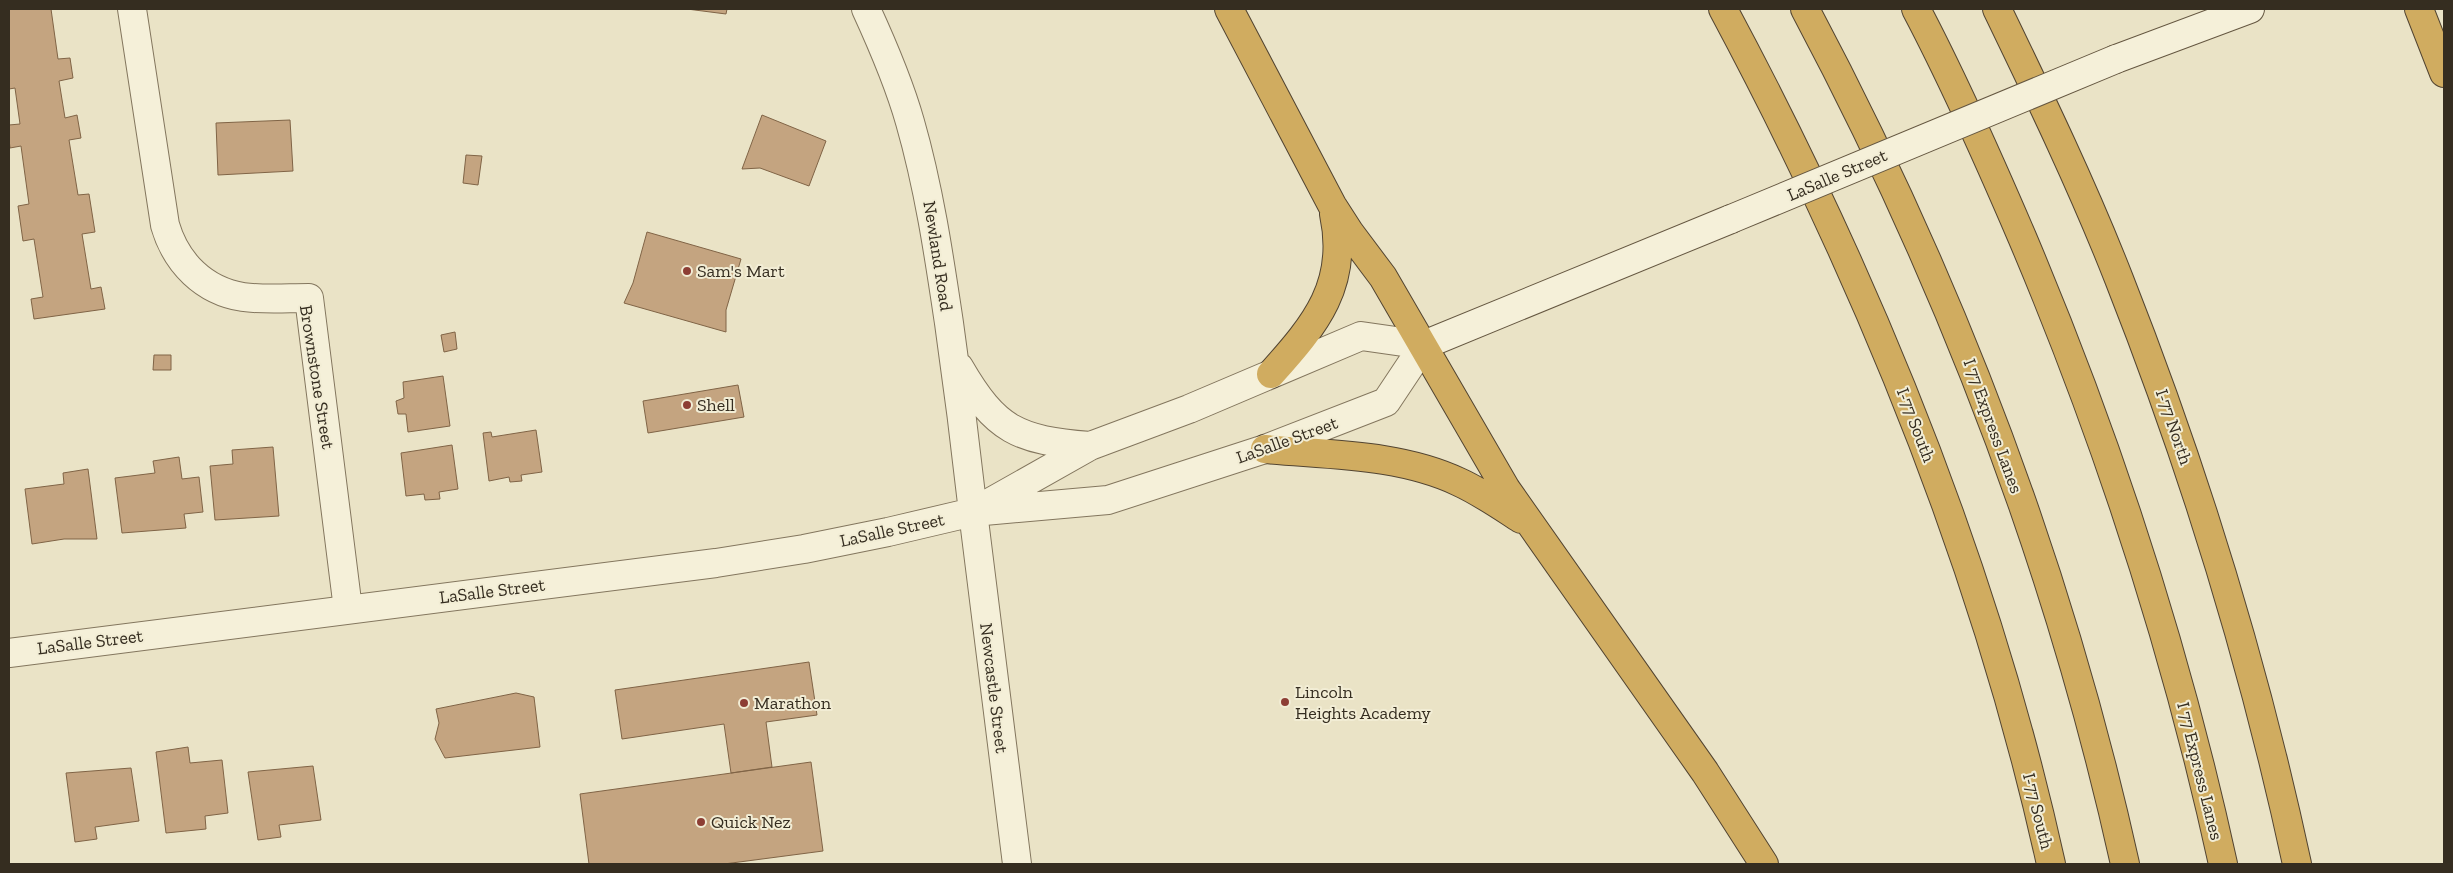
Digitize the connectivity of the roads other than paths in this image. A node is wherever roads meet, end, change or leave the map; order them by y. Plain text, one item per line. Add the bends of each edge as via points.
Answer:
1 (132, 9) edge
2 (866, 9) edge
3 (1229, 9) edge
4 (1722, 9) edge
5 (1805, 9) edge
6 (1916, 9) edge
7 (1997, 9) edge
8 (2250, 9) edge
9 (2419, 9) edge
10 (2444, 73) edge
11 (1332, 205) junction
12 (1424, 345) junction
13 (954, 356) junction
14 (1271, 374) junction
15 (1090, 446) junction
16 (1265, 448) junction
17 (973, 512) junction
18 (1531, 526) junction
19 (348, 610) junction
20 (9, 653) edge
21 (1017, 864) edge
22 (1764, 864) edge
23 (2051, 864) edge
24 (2125, 864) edge
25 (2223, 864) edge
26 (2297, 864) edge

1 - 19 street, Brownstone Street via 166,225 177,256 212,288 243,297 308,298
2 - 13 street, Newland Road via 889,59 926,185
3 - 11 highway
4 - 23 highway, I-77 South via 1771,100 1846,256 1894,368 1931,465 1994,651
5 - 24 highway, I 77 Express Lanes via 1881,158 1920,244 1999,440 2064,630 2093,730
6 - 25 highway, I 77 Express Lanes via 2009,206 2093,415 2156,602
7 - 26 highway, I-77 North via 2072,167 2118,278 2192,478 2254,687
8 - 12 street, LaSalle Street, bridge via 2116,59
9 - 10 highway
11 - 12 highway via 1383,277
11 - 14 highway via 1338,248 1333,284 1306,335
12 - 14 street, LaSalle Street via 1361,336
12 - 16 street, LaSalle Street via 1386,402
12 - 18 highway via 1477,440
13 - 15 street via 974,393 1008,426 1027,437 1050,443
13 - 17 street, Newland Road
14 - 15 street, LaSalle Street
15 - 17 street, LaSalle Street
16 - 17 street, LaSalle Street via 1108,500
16 - 18 highway via 1392,462 1433,472 1482,494
17 - 19 street, LaSalle Street via 888,532 736,560
17 - 21 street, Newcastle Street
18 - 22 highway via 1705,772
19 - 20 street, LaSalle Street

